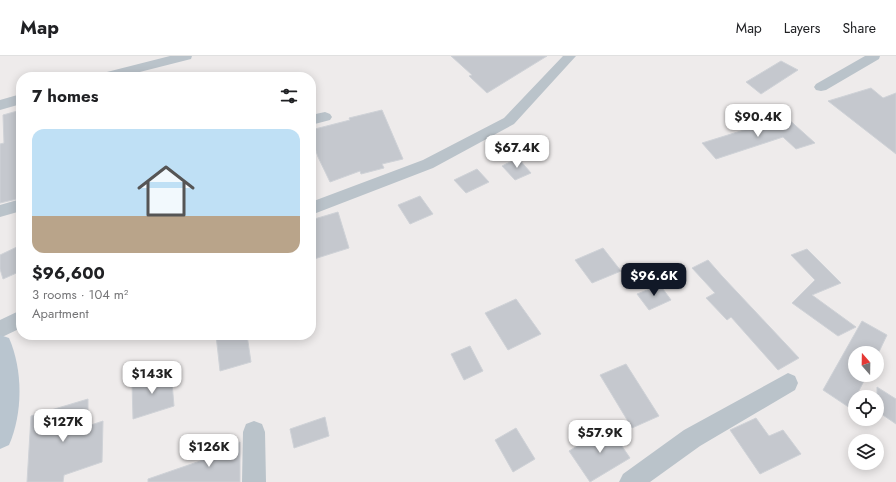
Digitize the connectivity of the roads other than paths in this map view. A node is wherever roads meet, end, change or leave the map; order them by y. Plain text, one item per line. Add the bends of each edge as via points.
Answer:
1 (186, 56) edge
2 (570, 56) edge
3 (874, 56) edge
4 (124, 72) edge
5 (821, 87) dead end
6 (16, 100) edge
7 (0, 104) edge
8 (325, 117) dead end
9 (316, 119) edge
10 (16, 206) edge
11 (316, 207) edge
12 (0, 211) edge
13 (16, 321) edge
14 (0, 329) edge
15 (0, 346) edge
16 (788, 383) dead end
17 (254, 432) dead end
18 (0, 436) edge
19 (254, 482) edge
20 (631, 482) edge

1 - 4 street
2 - 11 street via 509,122 428,164
3 - 5 street
6 - 7 street
8 - 9 street
10 - 12 street
13 - 14 street
15 - 18 street via 5,359 6,386
16 - 20 street via 692,438
17 - 19 street

